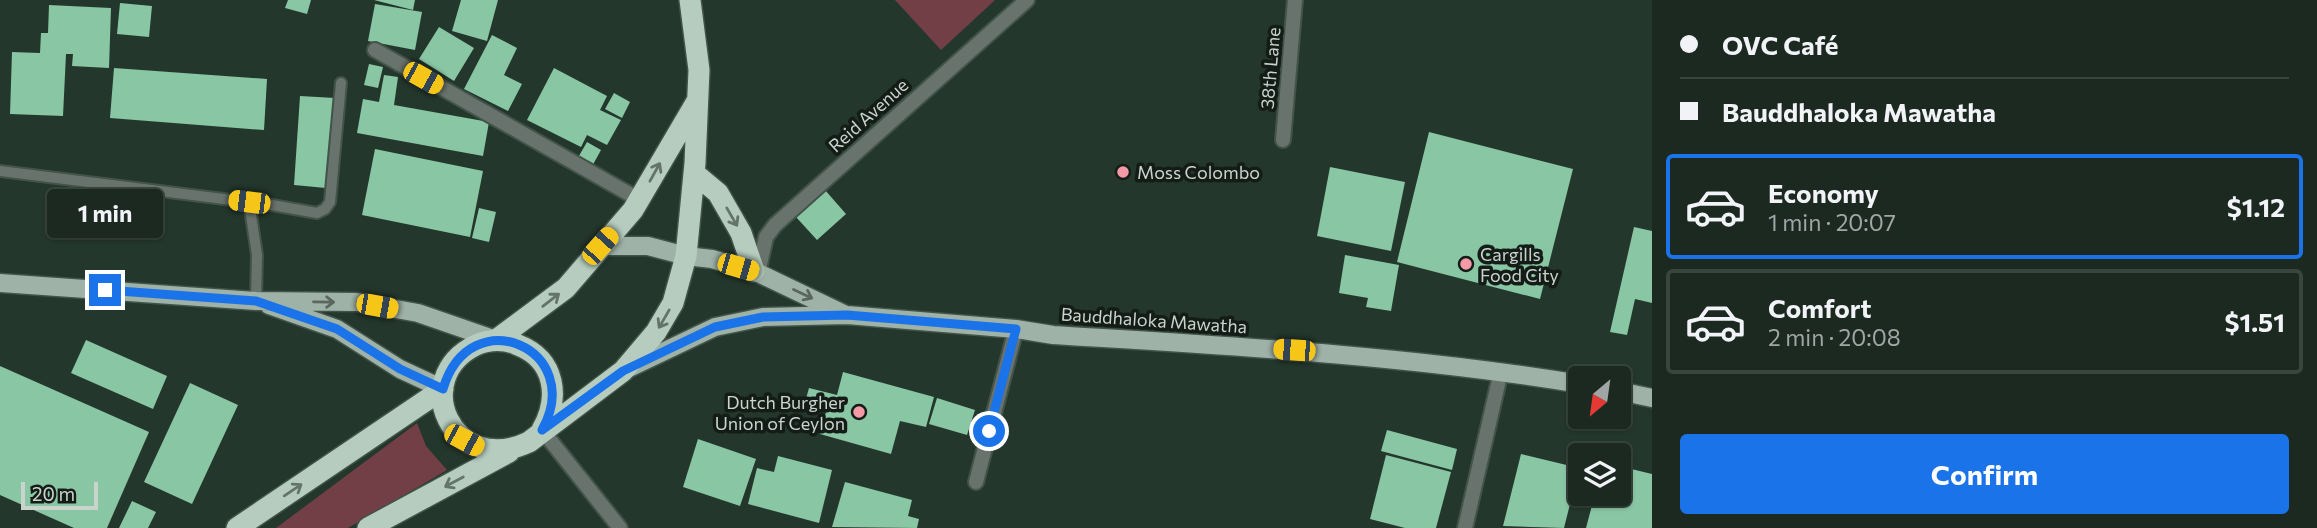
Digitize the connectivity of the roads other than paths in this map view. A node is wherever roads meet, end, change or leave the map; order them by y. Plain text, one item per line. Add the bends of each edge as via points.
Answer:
1 (690, 0) edge
2 (1027, 0) edge
3 (1295, 0) edge
4 (374, 50) dead end
5 (341, 83) dead end
6 (698, 99) junction
7 (1283, 140) dead end
8 (0, 171) edge
9 (694, 173) junction
10 (640, 200) junction
11 (249, 202) junction
12 (600, 246) junction
13 (686, 256) junction
14 (756, 272) junction
15 (0, 283) edge
16 (256, 301) junction
17 (847, 315) junction
18 (1016, 329) junction
19 (496, 340) junction
20 (623, 371) junction
21 (1501, 371) junction
22 (1568, 382) edge
23 (443, 389) junction
24 (1631, 394) edge
25 (1652, 398) edge
26 (542, 430) junction
27 (514, 449) junction
28 (976, 482) dead end
29 (237, 528) edge
30 (368, 528) edge
31 (620, 528) edge
32 (1465, 528) edge

1 - 6 highway
2 - 14 street, Reid Avenue via 775,225 766,237
3 - 7 street, 38th Lane
4 - 10 street
5 - 11 lane via 330,202 325,209 317,213
6 - 9 highway
10 -> 6 highway
8 - 11 lane
9 - 13 highway
9 -> 14 highway via 718,194 741,233
10 - 12 highway
11 - 16 lane via 257,255
12 - 13 main road, Bauddhaloka Mawatha via 648,246
19 -> 12 highway via 566,288
13 - 14 main road, Bauddhaloka Mawatha
13 -> 20 highway via 673,303
14 -> 17 main road, Bauddhaloka Mawatha
15 - 16 main road
16 -> 19 main road via 357,302 418,313
16 - 23 main road via 337,329 400,369
17 - 18 main road, Bauddhaloka Mawatha
17 - 20 main road, Bauddhaloka Mawatha via 763,317 715,327
18 - 21 main road, Bauddhaloka Mawatha via 1320,351
18 - 28 street
19 - 23 highway via 461,355 447,373
19 - 26 highway via 517,344 544,365 554,398
20 - 26 highway
21 - 22 main road, Bauddhaloka Mawatha
21 - 32 street
23 - 27 highway via 445,412 464,440 496,451
29 -> 23 highway
24 - 25 main road
26 - 27 highway
26 - 31 street
27 -> 30 highway

